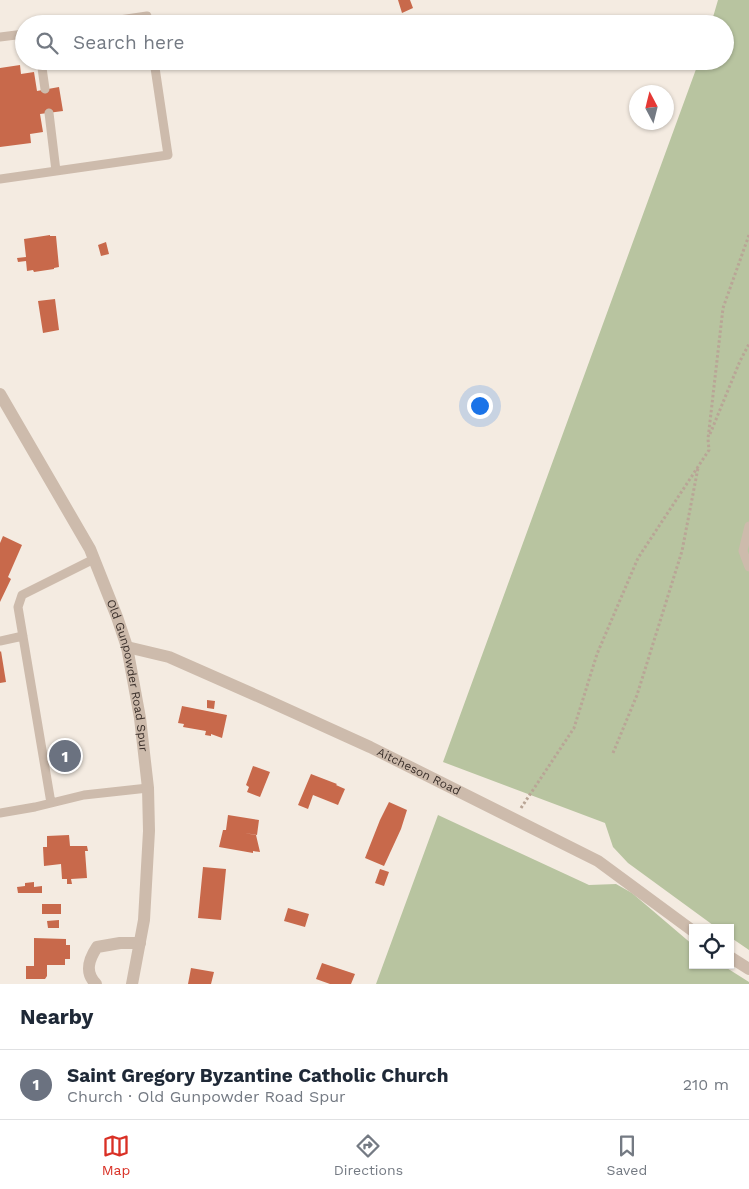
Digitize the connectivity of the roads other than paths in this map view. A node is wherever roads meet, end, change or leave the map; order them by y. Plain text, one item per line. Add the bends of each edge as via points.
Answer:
1 (15, 35) edge
2 (0, 37) edge
3 (42, 70) edge
4 (155, 70) edge
5 (45, 89) dead end
6 (49, 113) dead end
7 (56, 171) junction
8 (0, 179) edge
9 (0, 394) edge
10 (749, 526) edge
11 (94, 559) junction
12 (749, 567) edge
13 (23, 636) junction
14 (0, 641) edge
15 (127, 646) junction
16 (148, 788) junction
17 (51, 803) junction
18 (0, 813) edge
19 (689, 928) edge
20 (140, 943) junction
21 (734, 960) edge
22 (749, 969) edge
23 (96, 984) edge
24 (132, 984) edge

1 - 2 lane
3 - 5 lane
4 - 7 lane via 168,155
6 - 7 lane
7 - 8 lane
9 - 11 street, Old Gunpowder Road Spur
10 - 12 lane via 743,551
11 - 13 lane via 22,595 18,607
11 - 15 street, Old Gunpowder Road Spur
13 - 14 lane
13 - 17 lane
15 - 16 street, Old Gunpowder Road Spur
15 - 19 street, Aitcheson Road via 169,657 370,747 598,861
16 - 17 lane via 84,795
16 - 20 street, Old Gunpowder Road Spur via 149,831
17 - 18 lane
20 - 23 street via 97,947 89,959 88,972
20 - 24 street, Old Gunpowder Road Spur
21 - 22 street

